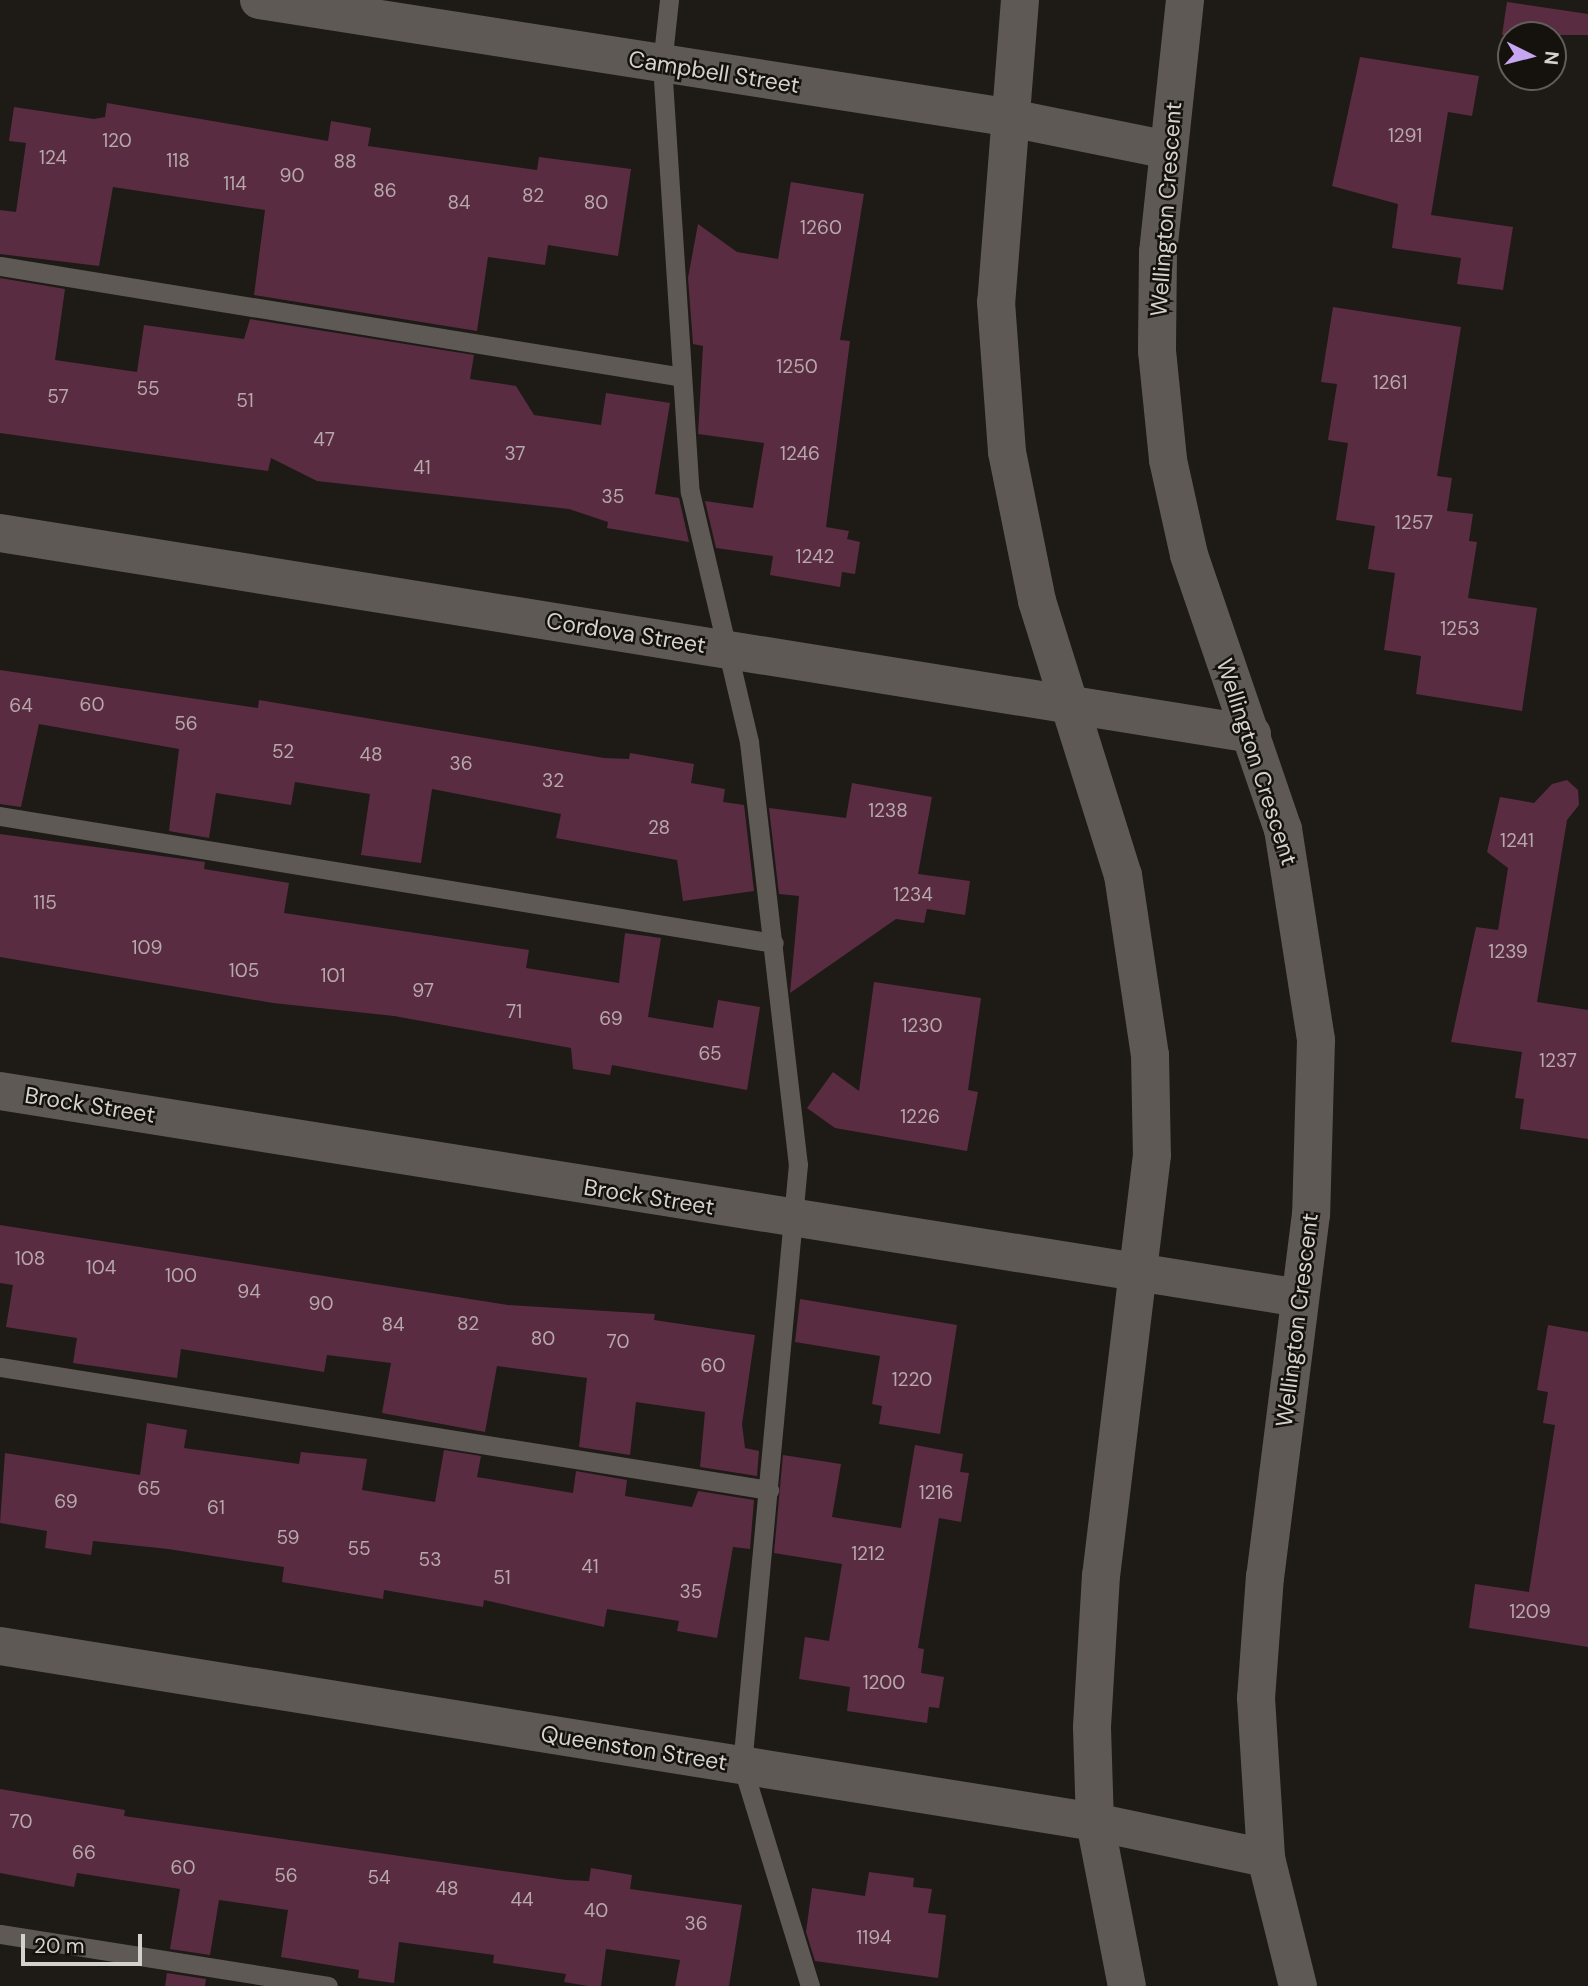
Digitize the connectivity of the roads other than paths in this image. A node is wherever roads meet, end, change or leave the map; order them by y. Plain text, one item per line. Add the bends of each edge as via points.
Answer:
1 (259, 0) edge
2 (668, 0) edge
3 (1020, 0) edge
4 (1185, 0) edge
5 (662, 64) junction
6 (1006, 117) junction
7 (1168, 150) junction
8 (0, 266) edge
9 (682, 377) junction
10 (0, 533) edge
11 (729, 650) junction
12 (1070, 704) junction
13 (1252, 734) junction
14 (0, 816) edge
15 (774, 943) junction
16 (0, 1091) edge
17 (792, 1220) junction
18 (1139, 1275) junction
19 (1299, 1298) junction
20 (0, 1367) edge
21 (769, 1490) junction
22 (0, 1646) edge
23 (742, 1765) junction
24 (1095, 1822) junction
25 (1266, 1858) junction
26 (0, 1934) edge
27 (328, 1986) edge
28 (810, 1986) edge
29 (1127, 1986) edge
30 (1298, 1986) edge

1 - 5 street, Campbell Street
2 - 5 lane
3 - 6 street
4 - 7 street, Wellington Crescent
5 - 6 street, Campbell Street
5 - 9 lane
6 - 7 street, Campbell Street
6 - 12 street via 996,302 1007,452 1037,601
7 - 13 street, Wellington Crescent via 1156,307 1168,460 1189,555
8 - 9 lane
9 - 11 lane via 690,492
10 - 11 street, Cordova Street
11 - 12 street, Cordova Street
11 - 15 lane via 750,742
12 - 13 street, Cordova Street
12 - 18 street via 1123,875 1138,947 1153,1104
13 - 19 street, Wellington Crescent via 1292,867 1316,1040 1313,1185
14 - 15 lane
15 - 17 lane via 798,1164
16 - 17 street, Brock Street
17 - 18 street, Brock Street
17 - 21 lane
18 - 19 street, Brock Street
18 - 24 street via 1101,1575 1092,1728
19 - 25 street, Wellington Crescent via 1258,1656
20 - 21 lane
21 - 23 lane
22 - 23 street, Queenston Street
23 - 24 street, Queenston Street
23 - 28 lane
24 - 25 street, Queenston Street
24 - 29 street
25 - 30 street, Wellington Crescent
26 - 27 lane

